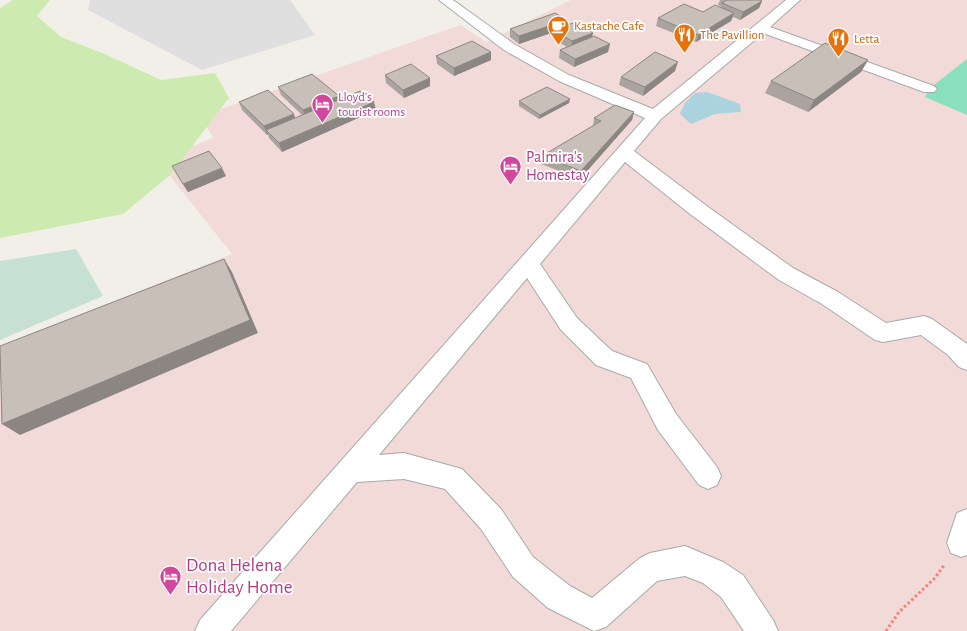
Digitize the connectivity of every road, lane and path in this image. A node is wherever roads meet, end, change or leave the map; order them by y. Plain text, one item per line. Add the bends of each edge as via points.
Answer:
1 (445, 0) edge
2 (794, 0) edge
3 (761, 28) junction
4 (929, 89) dead end
5 (655, 116) junction
6 (624, 152) junction
7 (528, 263) junction
8 (967, 360) edge
9 (350, 469) junction
10 (708, 476) dead end
11 (964, 533) edge
12 (210, 631) edge
13 (762, 631) edge
14 (886, 631) edge

1 - 5 street via 509,47 564,78
2 - 3 street
3 - 4 street
3 - 5 street
5 - 6 street
6 - 7 street
6 - 8 street via 696,209 786,274 830,298 883,333 924,325 956,348
7 - 9 street
7 - 10 street via 569,324 604,358 639,371 667,422
9 - 12 street
9 - 13 street via 404,466 453,478 491,519 523,567 559,597 595,616 650,568 685,561 713,572 732,586
11 - 14 path via 935,578 899,612

